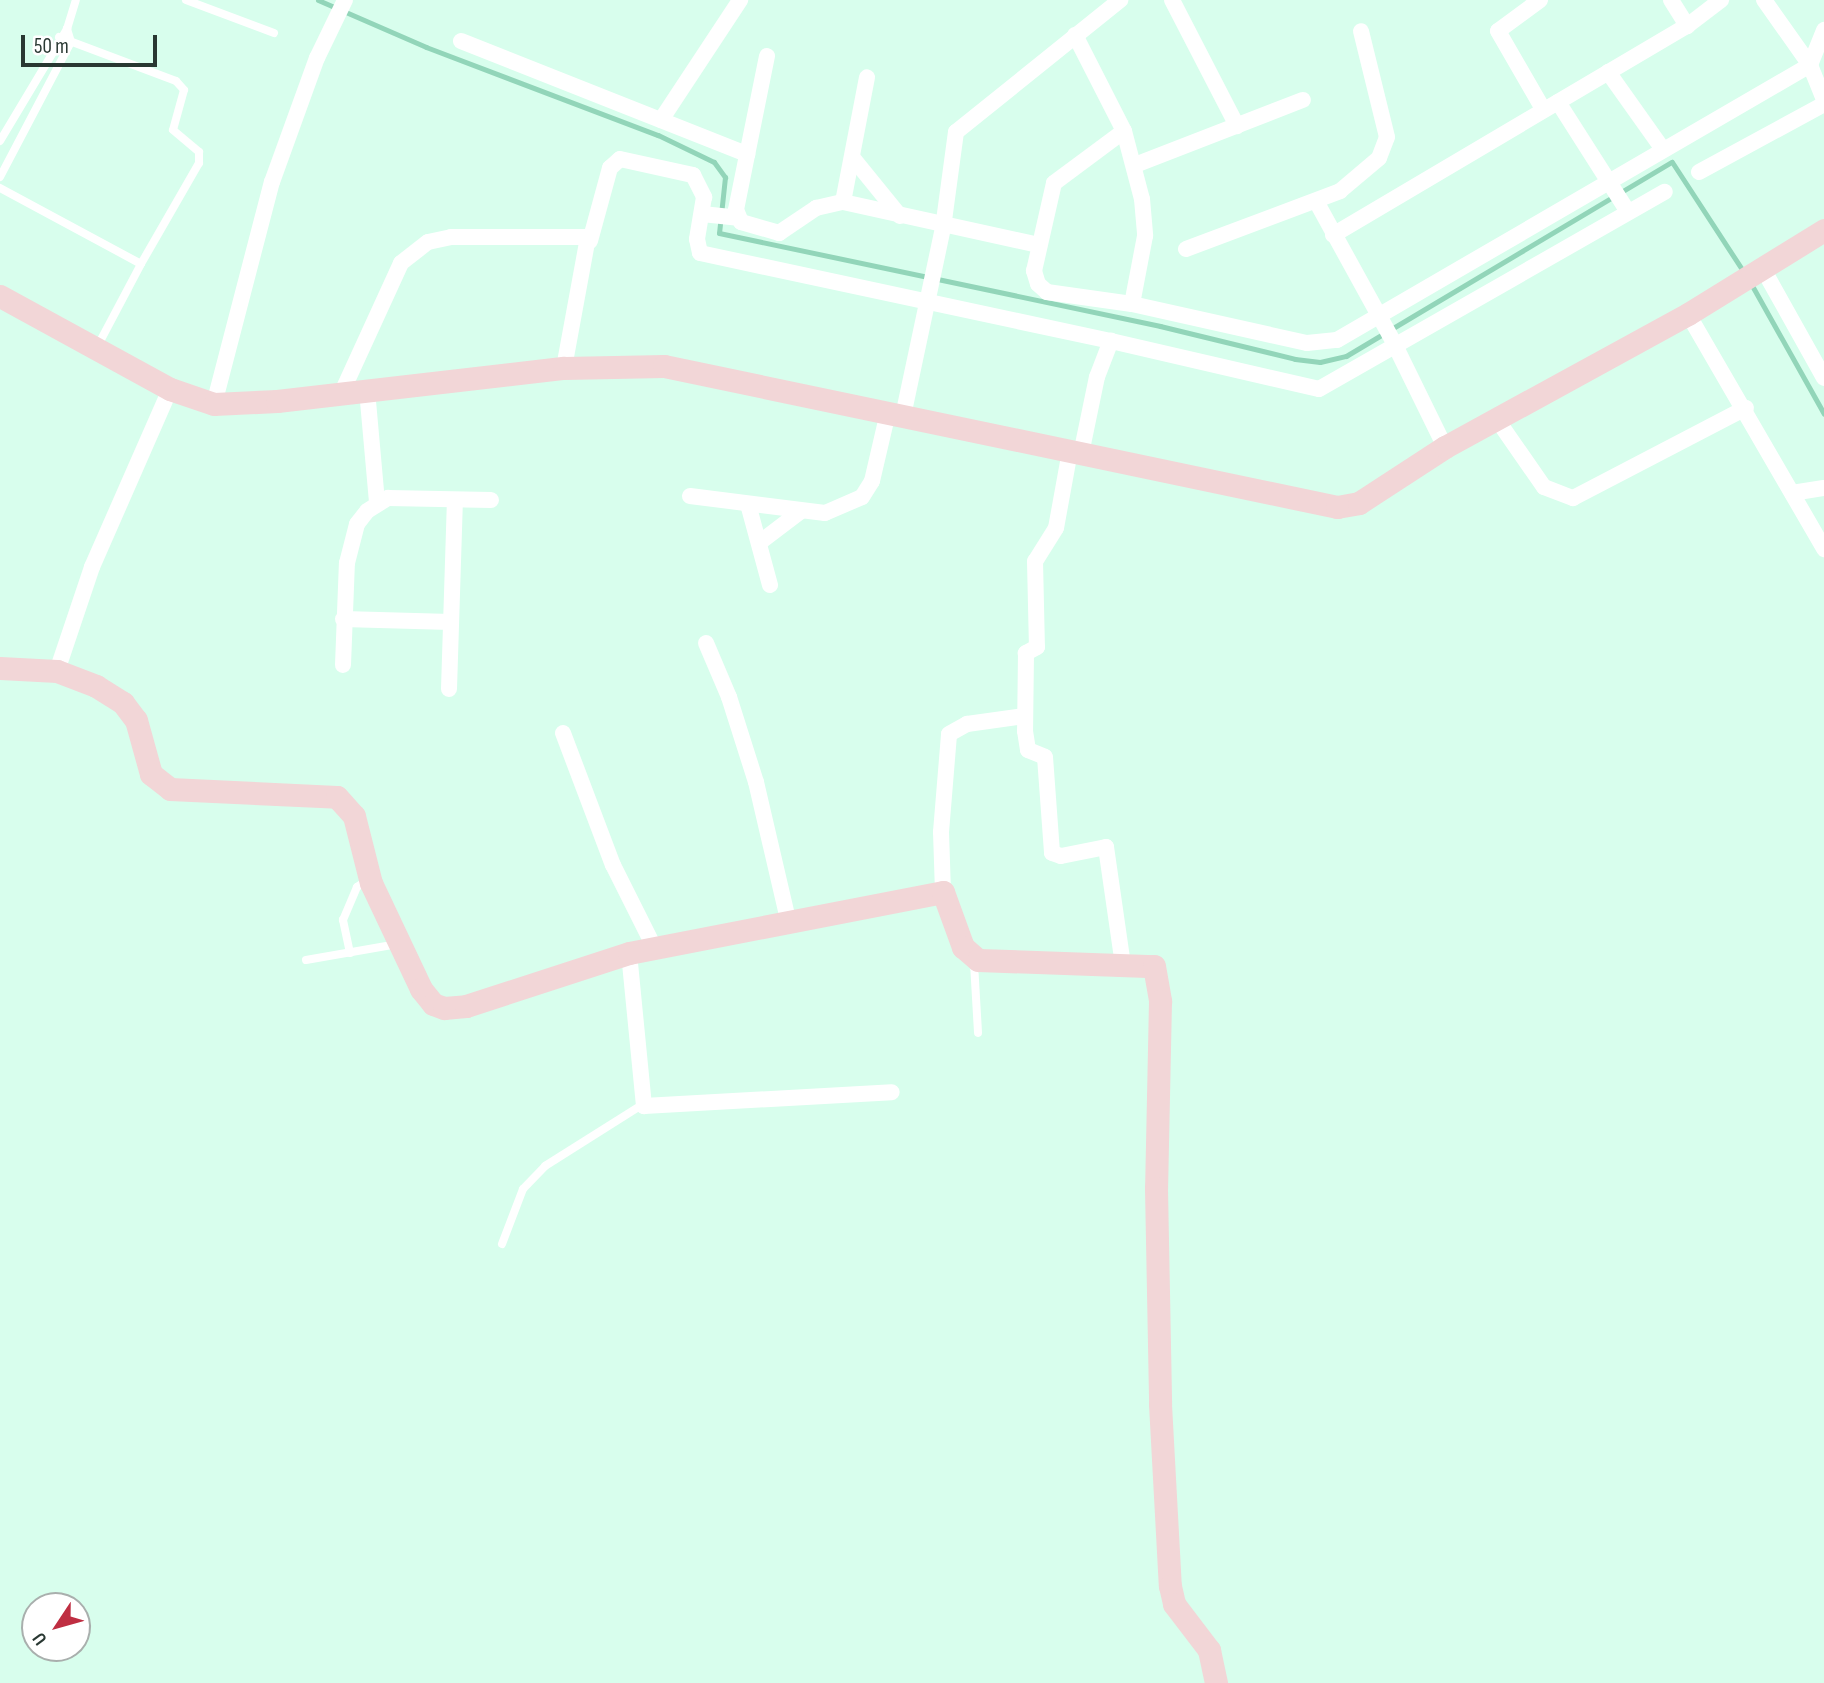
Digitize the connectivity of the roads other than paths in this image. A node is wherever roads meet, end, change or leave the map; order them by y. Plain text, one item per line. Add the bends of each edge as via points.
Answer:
1 (76, 0) edge
2 (186, 0) edge
3 (345, 0) edge
4 (740, 0) edge
5 (1120, 0) edge
6 (1172, 0) edge
7 (1541, 0) edge
8 (1671, 0) edge
9 (1721, 0) edge
10 (1764, 0) edge
11 (1687, 26) junction
12 (67, 29) junction
13 (1824, 30) edge
14 (1360, 31) dead end
15 (274, 33) dead end
16 (1075, 35) junction
17 (59, 37) junction
18 (460, 41) dead end
19 (71, 42) junction
20 (767, 56) dead end
21 (1608, 72) junction
22 (1812, 72) junction
23 (867, 77) dead end
24 (1303, 100) dead end
25 (1824, 101) edge
26 (1558, 102) junction
27 (1543, 110) junction
28 (661, 120) junction
29 (1237, 126) junction
30 (1124, 131) junction
31 (0, 141) edge
32 (1662, 148) junction
33 (747, 154) junction
34 (852, 157) junction
35 (1135, 165) junction
36 (1699, 172) dead end
37 (0, 177) edge
38 (0, 187) edge
39 (1665, 192) dead end
40 (1616, 197) junction
41 (1316, 201) junction
42 (843, 202) junction
43 (705, 214) junction
44 (900, 216) junction
45 (733, 218) junction
46 (943, 228) junction
47 (1824, 230) edge
48 (1334, 235) junction
49 (590, 241) junction
50 (1039, 245) junction
51 (1186, 248) dead end
52 (141, 264) junction
53 (1758, 270) junction
54 (0, 296) edge
55 (929, 297) junction
56 (1132, 304) junction
57 (1688, 314) junction
58 (1382, 319) junction
59 (1111, 341) junction
60 (1394, 343) junction
61 (96, 349) junction
62 (1819, 356) edge
63 (564, 368) junction
64 (1824, 378) edge
65 (170, 388) junction
66 (367, 390) junction
67 (342, 392) junction
68 (214, 404) junction
69 (1746, 408) junction
70 (895, 414) junction
71 (1496, 418) junction
72 (1445, 447) junction
73 (1076, 452) junction
74 (1824, 488) edge
75 (1792, 493) junction
76 (690, 496) dead end
77 (491, 500) dead end
78 (377, 502) junction
79 (455, 503) junction
80 (748, 503) junction
81 (802, 510) junction
82 (759, 543) junction
83 (1824, 549) edge
84 (770, 585) dead end
85 (343, 619) junction
86 (450, 622) junction
87 (706, 643) dead end
88 (343, 665) dead end
89 (0, 668) edge
90 (57, 671) junction
91 (449, 689) dead end
92 (1024, 716) junction
93 (563, 733) dead end
94 (370, 879) junction
95 (943, 892) junction
96 (789, 924) junction
97 (398, 944) junction
98 (654, 947) junction
99 (350, 953) junction
100 (629, 953) junction
101 (975, 958) junction
102 (306, 960) dead end
103 (1123, 965) junction
104 (978, 1033) dead end
105 (892, 1092) dead end
106 (642, 1105) junction
107 (502, 1244) dead end
108 (1216, 1683) edge

1 - 12 lane
2 - 15 lane
3 - 68 street via 272,181
4 - 28 street
5 - 16 street
6 - 29 street
7 - 27 street via 1497,31
8 - 11 street
9 - 11 street
10 - 22 street
11 - 21 street
12 - 17 lane
12 - 19 lane
13 - 22 street
14 - 41 street via 1387,137 1379,158 1362,177
16 - 30 street
16 - 46 street via 956,132
17 - 19 lane
17 - 31 lane
18 - 28 street
19 - 37 lane
19 - 52 lane via 176,81 184,90 173,130 200,152 199,163
20 - 33 street
21 - 26 street
21 - 32 street
22 - 25 street
22 - 32 street
23 - 34 street
24 - 29 street
25 - 36 street
26 - 27 street
26 - 40 street
27 - 48 street
28 - 33 street
29 - 35 street
30 - 35 street
30 - 50 street via 1054,183
32 - 40 street
33 - 45 street
34 - 42 street
34 - 44 street
35 - 56 street via 1145,236
38 - 52 lane
39 - 40 street
40 - 58 street
40 - 60 street
41 - 48 street
41 - 51 street
42 - 44 street
42 - 45 street via 816,208 779,233
43 - 45 street
43 - 49 street via 704,197 693,175 620,159 610,168
43 - 55 street via 697,239 701,253
44 - 46 street
46 - 50 street
46 - 55 street
47 - 53 street
48 - 58 street
49 - 63 street
49 - 67 street via 584,235 451,237 414,250 401,263
50 - 56 street via 1034,271 1046,292
52 - 61 lane
53 - 57 street
53 - 62 street
54 - 61 street
55 - 59 street
55 - 70 street
56 - 58 street via 1318,344
57 - 69 street
57 - 71 street
58 - 60 street
59 - 60 street via 1319,389
59 - 73 street
60 - 72 street
61 - 65 street
62 - 64 street
63 - 66 street
63 - 70 street via 664,366
65 - 68 street
65 - 90 street via 101,545
66 - 67 street
66 - 78 street
67 - 68 street
69 - 71 street via 1573,498 1544,487
69 - 75 street
70 - 73 street
70 - 81 street via 868,491 825,513
71 - 72 street
72 - 73 street via 1359,503 1337,507
73 - 92 street via 1056,528 1035,561 1037,647 1026,653
74 - 75 street
75 - 83 street
76 - 80 street
77 - 79 street
78 - 79 street via 400,498
78 - 85 street via 357,524 347,563
79 - 86 street
80 - 81 street
80 - 82 street
81 - 82 street
82 - 84 street
85 - 86 street
85 - 88 street
86 - 91 street
87 - 96 street via 756,782
89 - 90 street
90 - 94 street via 96,685 131,710 151,774 163,786 337,797 354,816
92 - 95 street via 975,723 948,734 941,832
92 - 103 street via 1028,750 1045,757 1052,853 1061,856 1106,847
93 - 98 street via 613,865
94 - 97 street
94 - 99 lane via 357,887 343,920
95 - 96 street
95 - 101 street via 963,947
96 - 98 street
97 - 99 lane
97 - 100 street via 421,989 433,1004 444,1008 466,1006
98 - 100 street
99 - 102 lane
100 - 106 street
101 - 103 street
101 - 104 lane
103 - 108 street via 1145,963 1154,966 1157,974 1160,1404 1170,1586 1174,1604 1209,1650
105 - 106 street
106 - 107 lane via 545,1166 523,1189

